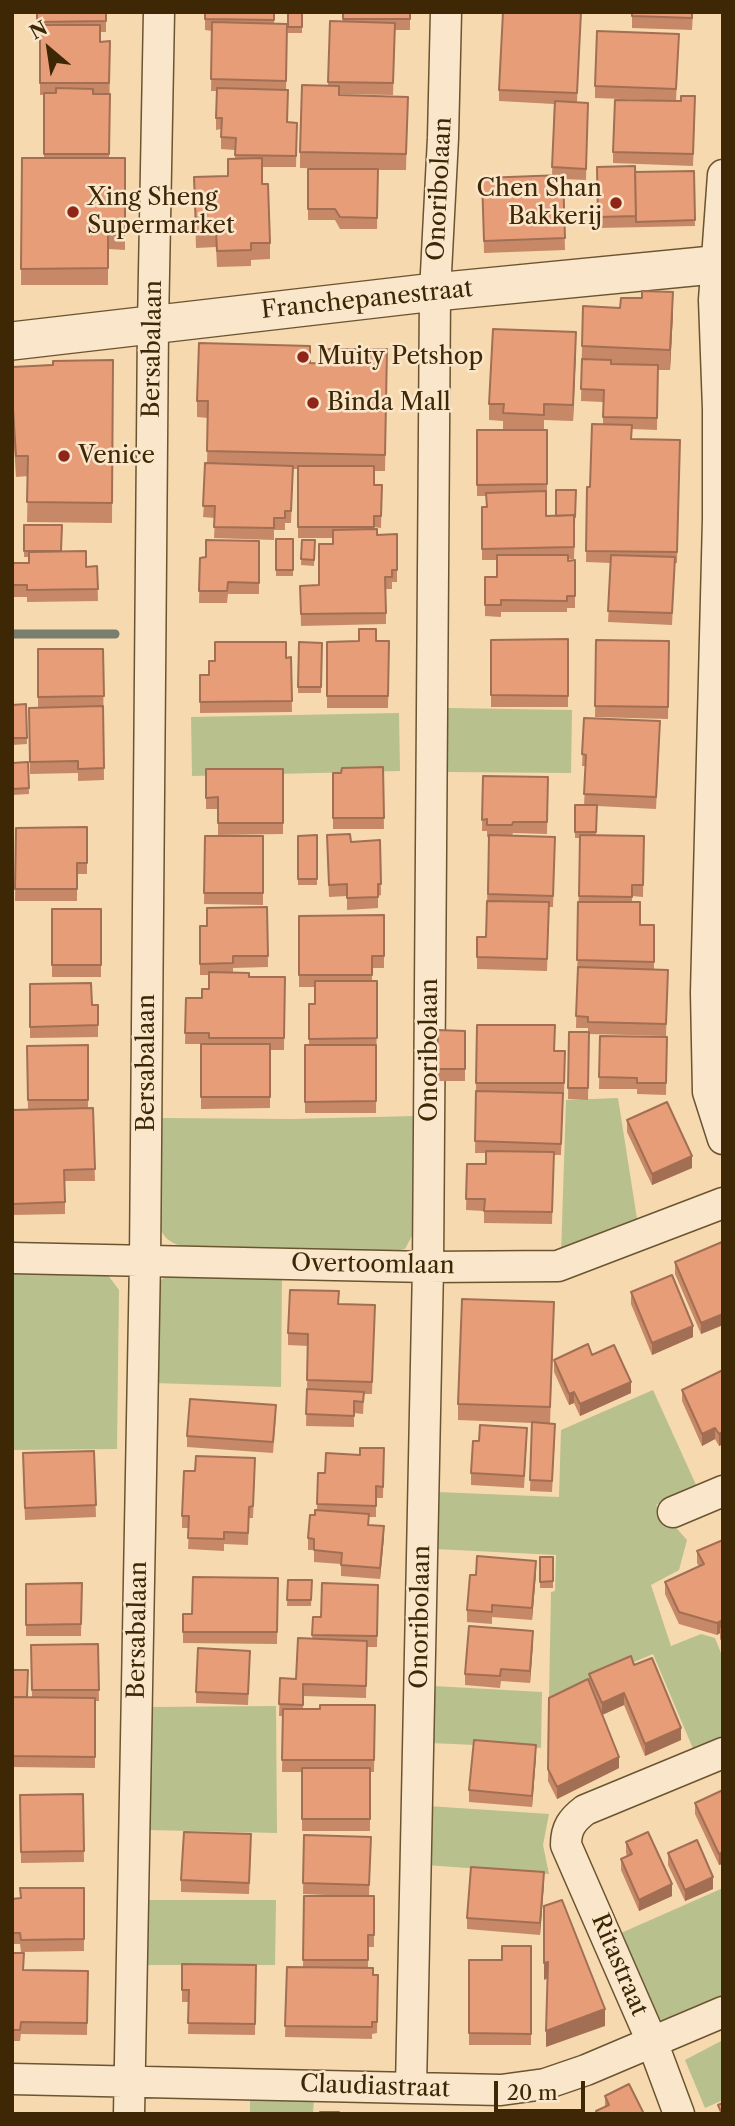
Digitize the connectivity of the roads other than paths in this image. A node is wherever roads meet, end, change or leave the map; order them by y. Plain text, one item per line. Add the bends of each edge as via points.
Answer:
1 (159, 12) edge
2 (446, 12) edge
3 (723, 176) edge
4 (719, 264) edge
5 (435, 292) junction
6 (153, 324) junction
7 (12, 341) edge
8 (723, 1139) edge
9 (723, 1203) edge
10 (12, 1258) edge
11 (145, 1260) junction
12 (428, 1267) junction
13 (723, 1491) edge
14 (673, 1512) dead end
15 (723, 1753) edge
16 (723, 2012) edge
17 (653, 2044) junction
18 (12, 2079) edge
19 (130, 2080) junction
20 (411, 2087) junction
21 (129, 2114) edge
22 (679, 2114) edge

1 - 6 street, Bersabalaan
2 - 5 street, Onoribolaan
3 - 4 street
4 - 5 street, Franchepanestraat
4 - 8 street via 718,520 706,993 708,1092
5 - 6 street, Franchepanestraat
5 - 12 street, Onoribolaan
6 - 7 street, Franchepanestraat
6 - 11 street, Bersabalaan
9 - 12 street, Overtoomlaan via 558,1266
10 - 11 street, Overtoomlaan
11 - 12 street, Overtoomlaan
11 - 19 street, Bersabalaan
12 - 20 street, Onoribolaan
13 - 14 street
15 - 17 street, Ritastraat via 585,1810 568,1827 566,1845
16 - 17 street, Claudiastraat
17 - 20 street, Claudiastraat via 545,2084 501,2090
17 - 22 street, Ritastraat
18 - 19 street, Claudiastraat
19 - 20 street, Claudiastraat
19 - 21 street, Bersabalaan

